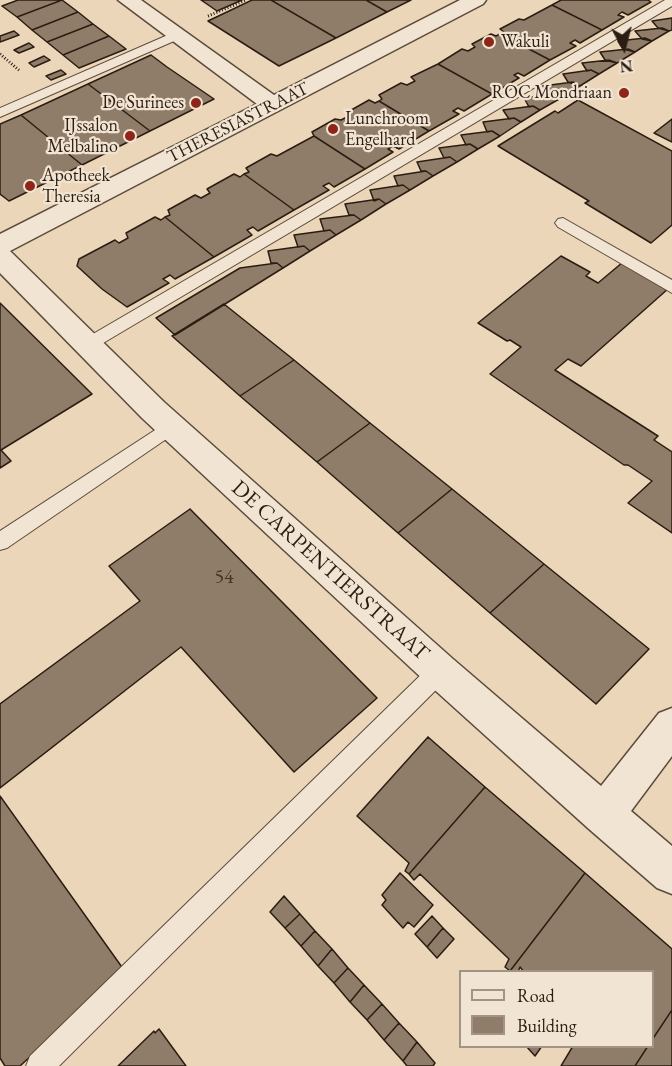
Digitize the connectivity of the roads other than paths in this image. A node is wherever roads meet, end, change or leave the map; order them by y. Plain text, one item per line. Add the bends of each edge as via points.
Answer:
1 (128, 0) edge
2 (476, 0) edge
3 (672, 1) edge
4 (177, 35) junction
5 (273, 105) junction
6 (0, 113) edge
7 (563, 223) dead end
8 (0, 245) edge
9 (0, 257) edge
10 (672, 287) edge
11 (87, 345) junction
12 (162, 418) junction
13 (0, 542) edge
14 (440, 671) junction
15 (672, 726) edge
16 (603, 815) junction
17 (672, 873) edge
18 (40, 1066) edge

1 - 4 street
2 - 5 street, THERESIASTRAAT
3 - 11 lane
4 - 5 street
4 - 6 lane
5 - 8 street, THERESIASTRAAT
7 - 10 lane
9 - 11 street, DE CARPENTIERSTRAAT
11 - 12 street, DE CARPENTIERSTRAAT
12 - 13 lane
12 - 14 street, DE CARPENTIERSTRAAT
14 - 16 street, DE CARPENTIERSTRAAT
14 - 18 lane
15 - 16 street
16 - 17 street, DE CARPENTIERSTRAAT

